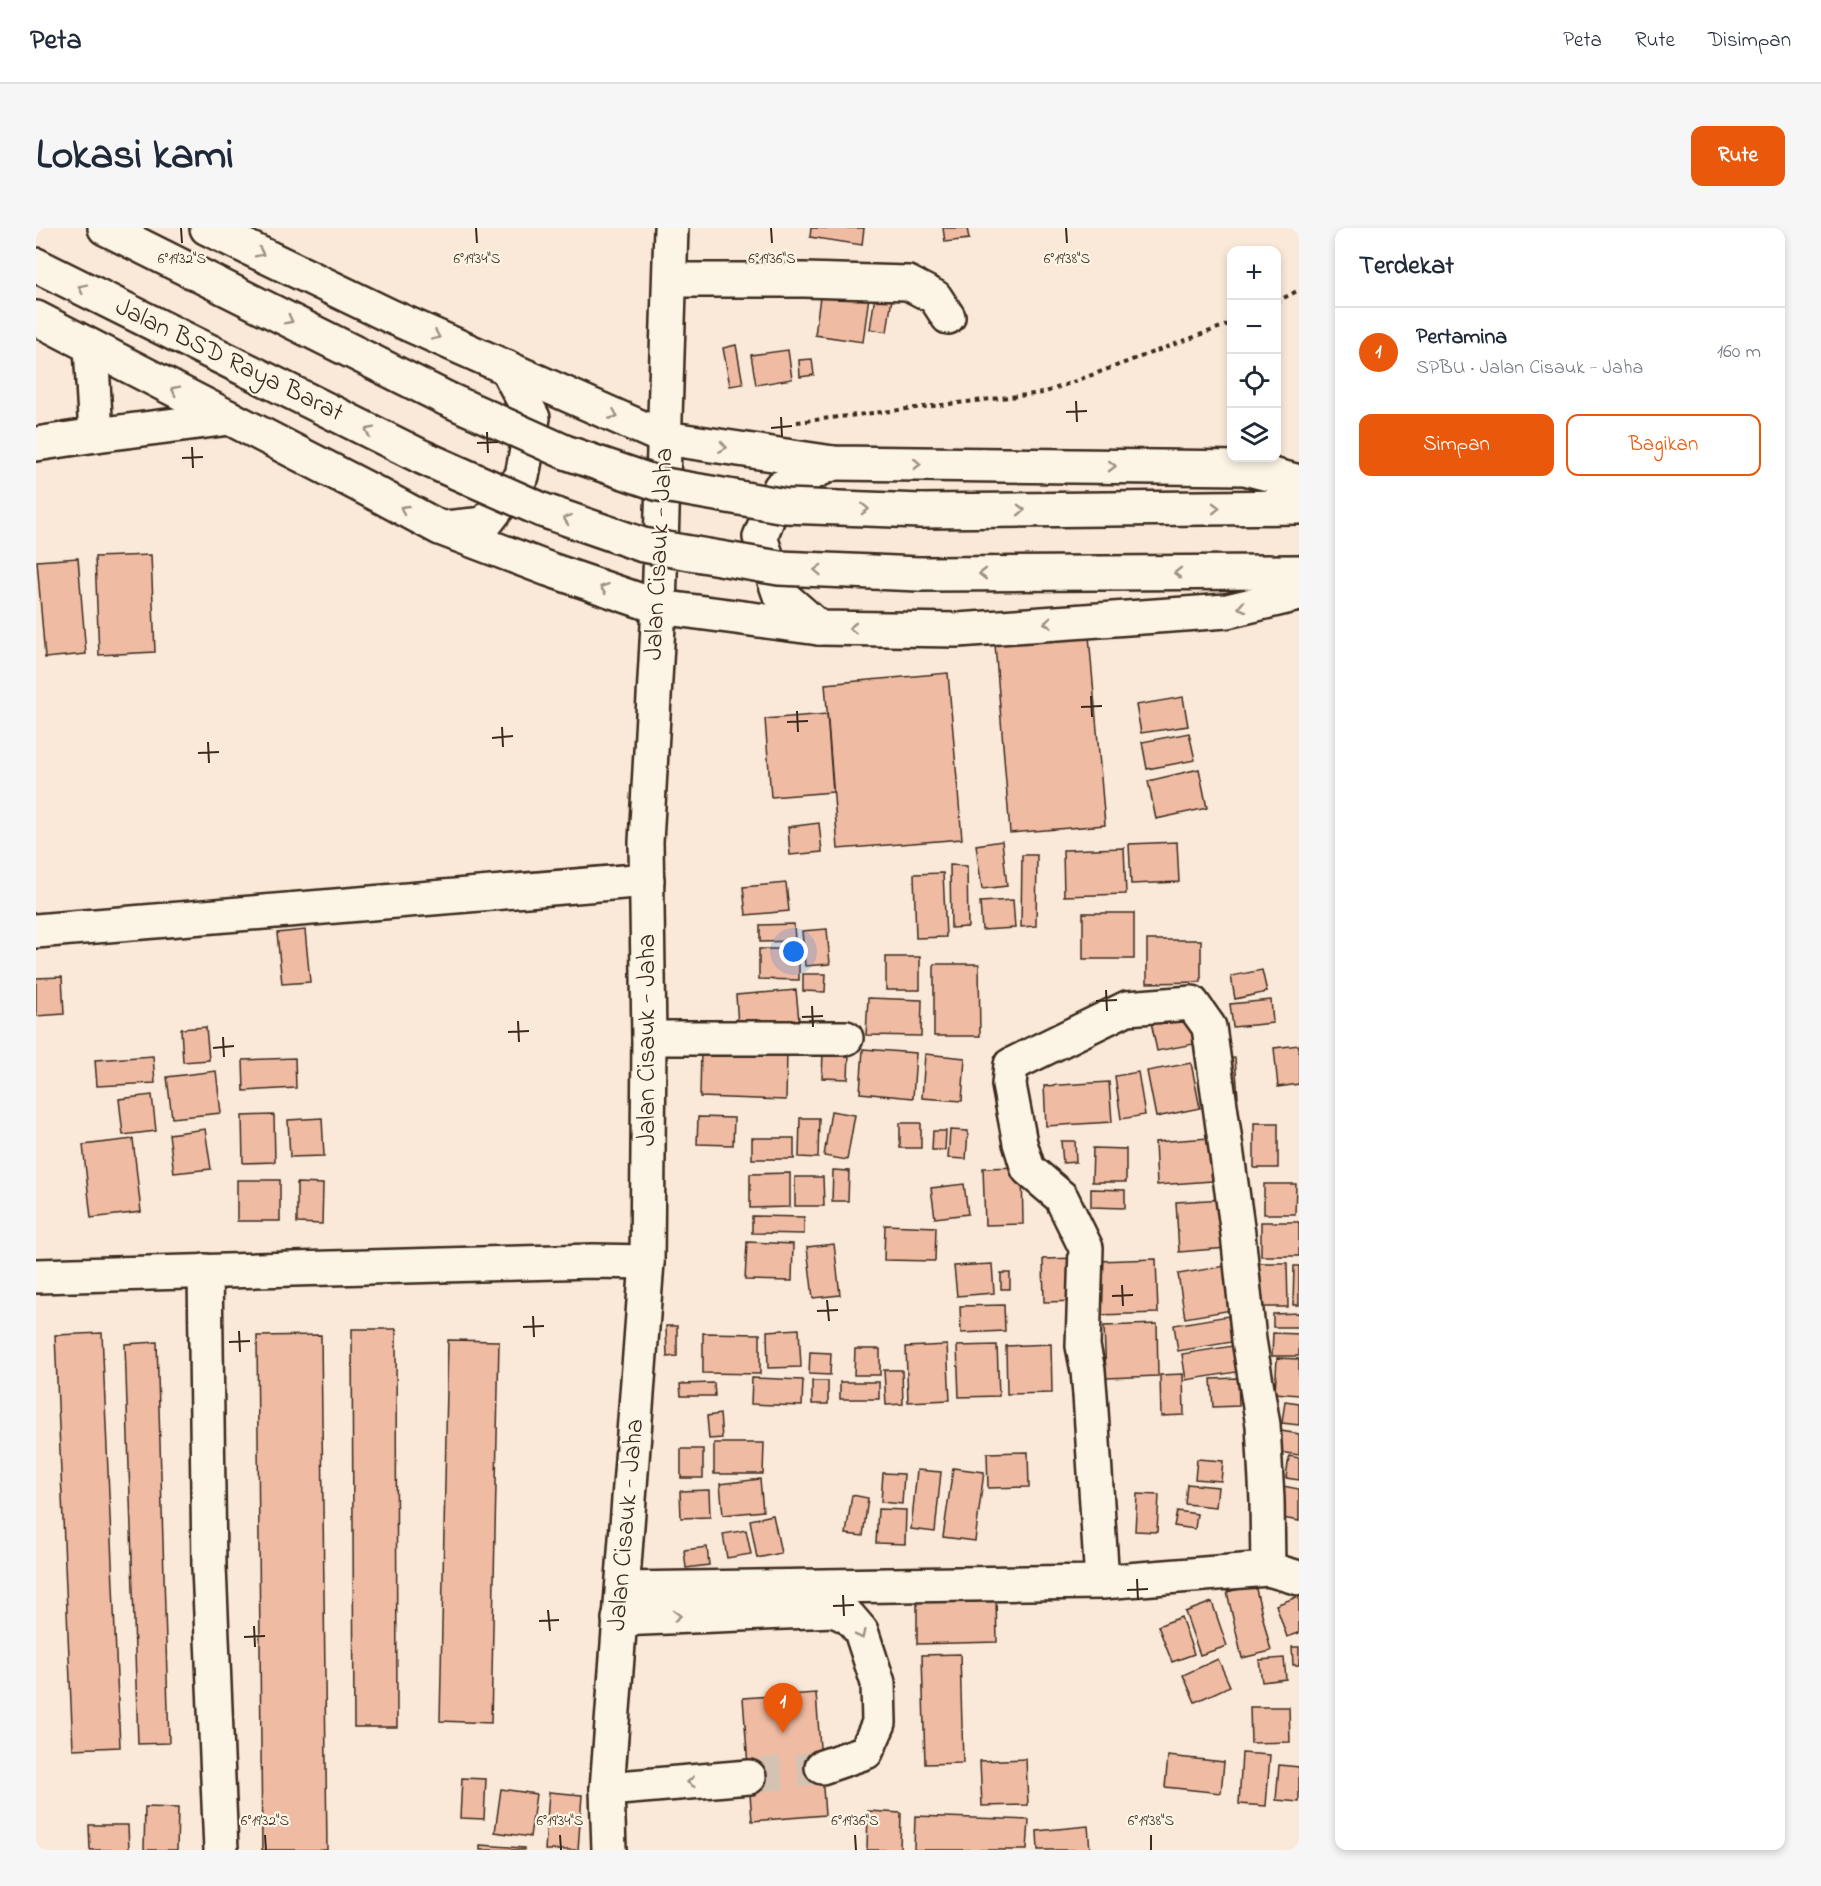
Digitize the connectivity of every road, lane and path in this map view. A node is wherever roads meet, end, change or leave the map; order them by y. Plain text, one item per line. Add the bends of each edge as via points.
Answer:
1 (105, 228) edge
2 (207, 228) edge
3 (671, 228) edge
4 (36, 265) edge
5 (670, 280) junction
6 (1299, 290) edge
7 (1280, 300) edge
8 (948, 317) dead end
9 (36, 318) edge
10 (1227, 325) edge
11 (91, 347) junction
12 (506, 367) junction
13 (230, 418) junction
14 (795, 423) dead end
15 (96, 435) junction
16 (666, 438) junction
17 (36, 444) edge
18 (833, 463) junction
19 (1299, 482) edge
20 (1299, 507) edge
21 (440, 528) junction
22 (1299, 573) edge
23 (1299, 594) edge
24 (660, 607) junction
25 (819, 628) junction
26 (647, 880) junction
27 (36, 930) edge
28 (649, 1038) junction
29 (846, 1038) dead end
30 (647, 1262) junction
31 (205, 1271) junction
32 (36, 1276) edge
33 (1268, 1569) junction
34 (1299, 1578) edge
35 (1102, 1582) junction
36 (621, 1604) junction
37 (822, 1767) tunnel mouth
38 (749, 1777) tunnel mouth
39 (607, 1789) junction
40 (221, 1850) edge
41 (609, 1850) edge

1 -> 20 main road, bridge via 447,399 565,452 659,484 785,506 921,511
2 -> 12 main road
3 - 5 main road, Jalan Cisauk - Jaha
22 -> 4 main road, Jalan BSD Raya Barat, bridge via 919,574 779,568 644,545 542,510 422,457
5 - 8 main road via 908,283 935,297
5 - 16 main road, Jalan Cisauk - Jaha
6 - 7 path
9 - 11 main road
10 - 14 path via 1043,393
13 -> 11 main road
11 - 15 main road
12 -> 16 main road
12 - 21 main road via 533,418 522,476 484,524
13 - 15 main road
21 -> 13 main road
15 - 17 main road
16 -> 18 main road
16 - 24 main road, Jalan Cisauk - Jaha
18 -> 19 main road via 1245,468
18 - 25 main road via 780,488 760,537 779,592
24 -> 21 main road
23 -> 25 main road via 1227,610 958,630
24 - 25 main road
24 - 26 main road, Jalan Cisauk - Jaha
26 - 27 main road
26 - 28 main road, Jalan Cisauk - Jaha
28 - 29 main road
28 - 30 main road, Jalan Cisauk - Jaha
30 - 31 main road
30 - 36 main road, Jalan Cisauk - Jaha
31 - 32 main road
31 - 40 main road via 209,1567
33 - 34 main road
33 - 35 main road
33 - 35 main road via 1263,1425 1209,1027 1192,1003 1185,1002 1127,1008 1011,1065 1009,1085 1028,1169 1061,1197 1086,1248 1083,1347 1090,1395
35 - 36 main road
36 -> 37 main road via 834,1610 849,1617 861,1631 878,1683 879,1723 866,1752
36 - 39 main road, Jalan Cisauk - Jaha
38 -> 39 main road
39 - 41 main road, Jalan Cisauk - Jaha

